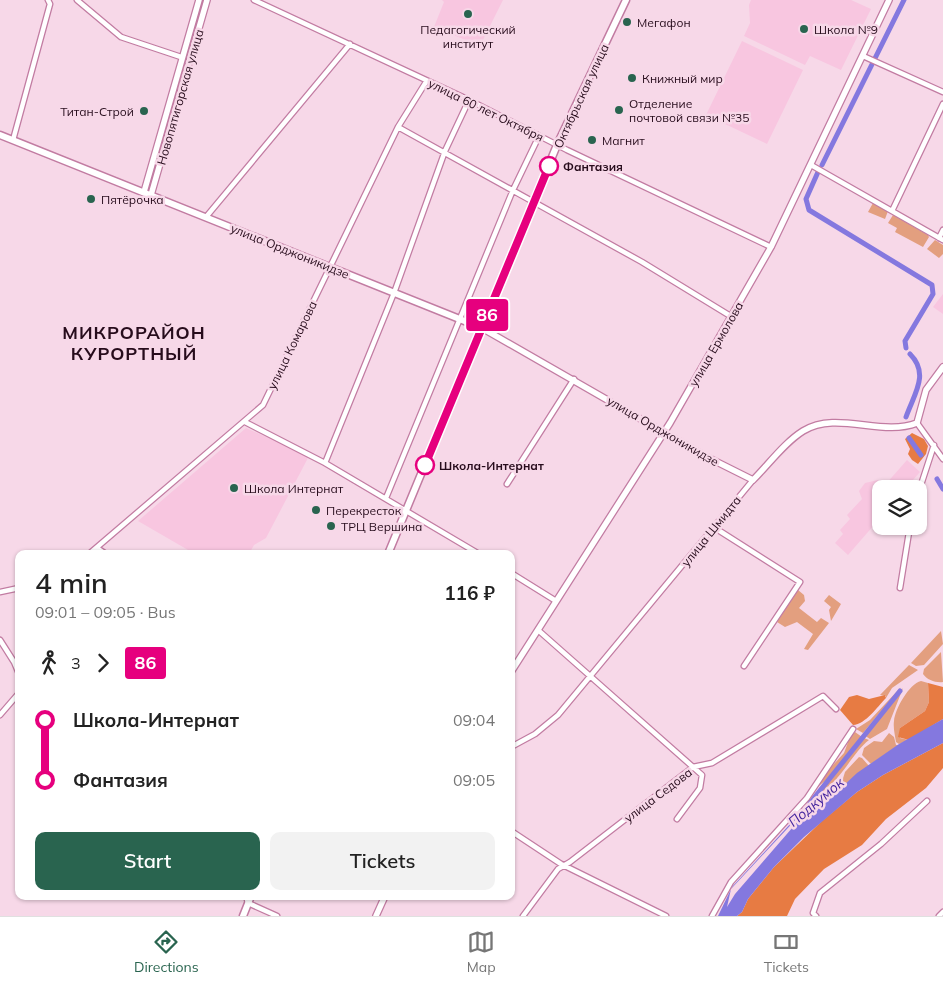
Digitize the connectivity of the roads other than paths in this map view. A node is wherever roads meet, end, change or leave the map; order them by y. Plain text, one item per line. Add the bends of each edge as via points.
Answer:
1 (48, 0) edge
2 (77, 0) edge
3 (199, 0) edge
4 (207, 0) edge
5 (254, 0) edge
6 (626, 0) edge
7 (889, 0) edge
8 (350, 44) junction
9 (863, 56) junction
10 (181, 57) junction
11 (426, 82) junction
12 (943, 92) edge
13 (469, 100) junction
14 (943, 104) edge
15 (398, 127) junction
16 (161, 129) junction
17 (170, 132) junction
18 (0, 135) edge
19 (539, 136) junction
20 (13, 140) junction
21 (557, 145) junction
22 (445, 151) junction
23 (813, 167) junction
24 (513, 190) junction
25 (144, 192) junction
26 (151, 195) junction
27 (534, 202) junction
28 (892, 211) junction
29 (206, 217) junction
30 (943, 230) edge
31 (941, 239) edge
32 (772, 247) junction
33 (330, 268) junction
34 (394, 293) junction
35 (732, 317) junction
36 (460, 320) junction
37 (482, 328) junction
38 (943, 367) edge
39 (574, 379) junction
40 (245, 422) junction
41 (917, 423) junction
42 (664, 432) junction
43 (934, 445) junction
44 (943, 459) edge
45 (325, 463) junction
46 (753, 480) junction
47 (923, 480) edge
48 (506, 484) dead end
49 (386, 498) junction
50 (406, 510) junction
51 (715, 528) junction
52 (909, 535) edge
53 (97, 548) junction
54 (94, 550) edge
55 (100, 550) edge
56 (390, 550) edge
57 (472, 550) edge
58 (515, 575) edge
59 (900, 588) dead end
60 (15, 589) edge
61 (0, 592) edge
62 (556, 601) junction
63 (538, 630) junction
64 (0, 640) edge
65 (15, 664) edge
66 (515, 666) edge
67 (744, 666) dead end
68 (592, 676) junction
69 (15, 698) edge
70 (836, 709) dead end
71 (0, 715) edge
72 (853, 729) dead end
73 (515, 745) edge
74 (693, 767) junction
75 (927, 801) dead end
76 (677, 819) dead end
77 (515, 834) edge
78 (565, 866) junction
79 (247, 900) edge
80 (251, 900) edge
81 (383, 900) edge
82 (943, 912) edge
83 (243, 916) edge
84 (277, 916) edge
85 (376, 916) edge
86 (523, 916) edge
87 (666, 916) edge
88 (712, 916) edge
89 (816, 916) edge
90 (939, 916) edge

1 - 20 street via 50,4
2 - 10 street via 121,36
3 - 10 street, Новопятигорская улица
4 - 17 street, Новопятигорская улица
5 - 8 street, улица 60 лет Октября
6 - 21 main road, Октябрьская улица
7 - 9 street, улица Ермолова
8 - 11 street, улица 60 лет Октября
8 - 29 street
9 - 12 street
9 - 23 street, улица Ермолова
10 - 16 street, Новопятигорская улица
11 - 13 street, улица 60 лет Октября
11 - 15 street, улица Комарова
13 - 19 street, улица 60 лет Октября
13 - 22 street
14 - 28 street
15 - 22 street
15 - 33 street, улица Комарова
16 - 17 street
16 - 25 street, Новопятигорская улица
17 - 26 street, Новопятигорская улица
18 - 20 main road, улица Орджоникидзе
19 - 21 street, улица 60 лет Октября
19 - 24 street
20 - 25 main road, улица Орджоникидзе
21 - 27 main road, Октябрьская улица
21 - 32 street, улица 60 лет Октября
22 - 24 street
22 - 34 street
23 - 28 street
23 - 32 street, улица Ермолова
24 - 27 street
24 - 36 street
25 - 26 main road, улица Орджоникидзе
26 - 29 main road, улица Орджоникидзе
27 - 35 street
27 - 37 main road, Октябрьская улица
28 - 31 street
29 - 33 main road, улица Орджоникидзе
30 - 31 street
32 - 35 street, улица Ермолова
33 - 34 main road, улица Орджоникидзе
33 - 40 street, улица Комарова via 264,405
34 - 36 main road, улица Орджоникидзе
34 - 45 street
35 - 42 street, улица Ермолова
36 - 37 main road, улица Орджоникидзе
36 - 49 street
37 - 39 street, улица Орджоникидзе
37 - 50 main road, Октябрьская улица
38 - 41 street via 926,390
39 - 42 street, улица Орджоникидзе
39 - 48 street
40 - 45 street
40 - 53 street, улица Комарова
41 - 43 street
41 - 46 street, улица Шмидта via 895,429 839,424 813,427 794,438
42 - 46 street, улица Орджоникидзе
42 - 62 street, улица Ермолова
43 - 44 street
43 - 47 street
45 - 49 street
46 - 51 street, улица Шмидта
49 - 50 street
50 - 56 main road, Октябрьская улица
50 - 57 street
51 - 67 street via 800,582
51 - 68 street, улица Шмидта
52 - 59 street
53 - 54 street, улица Комарова
53 - 55 street
58 - 62 street
60 - 61 street
62 - 63 street, улица Ермолова
63 - 66 street, улица Ермолова
63 - 68 street
64 - 65 street
68 - 73 street, улица Шмидта via 558,715
68 - 74 street
69 - 71 street
70 - 74 street, улица Седова via 823,696 712,763
72 - 88 street via 807,798 730,882
74 - 76 street via 702,775 703,782
74 - 78 street, улица Седова
75 - 89 street via 881,844 820,893 813,913
77 - 78 street
78 - 86 street, улица Седова via 558,869
78 - 87 street
79 - 83 main road
80 - 84 street
81 - 85 street
82 - 90 street

